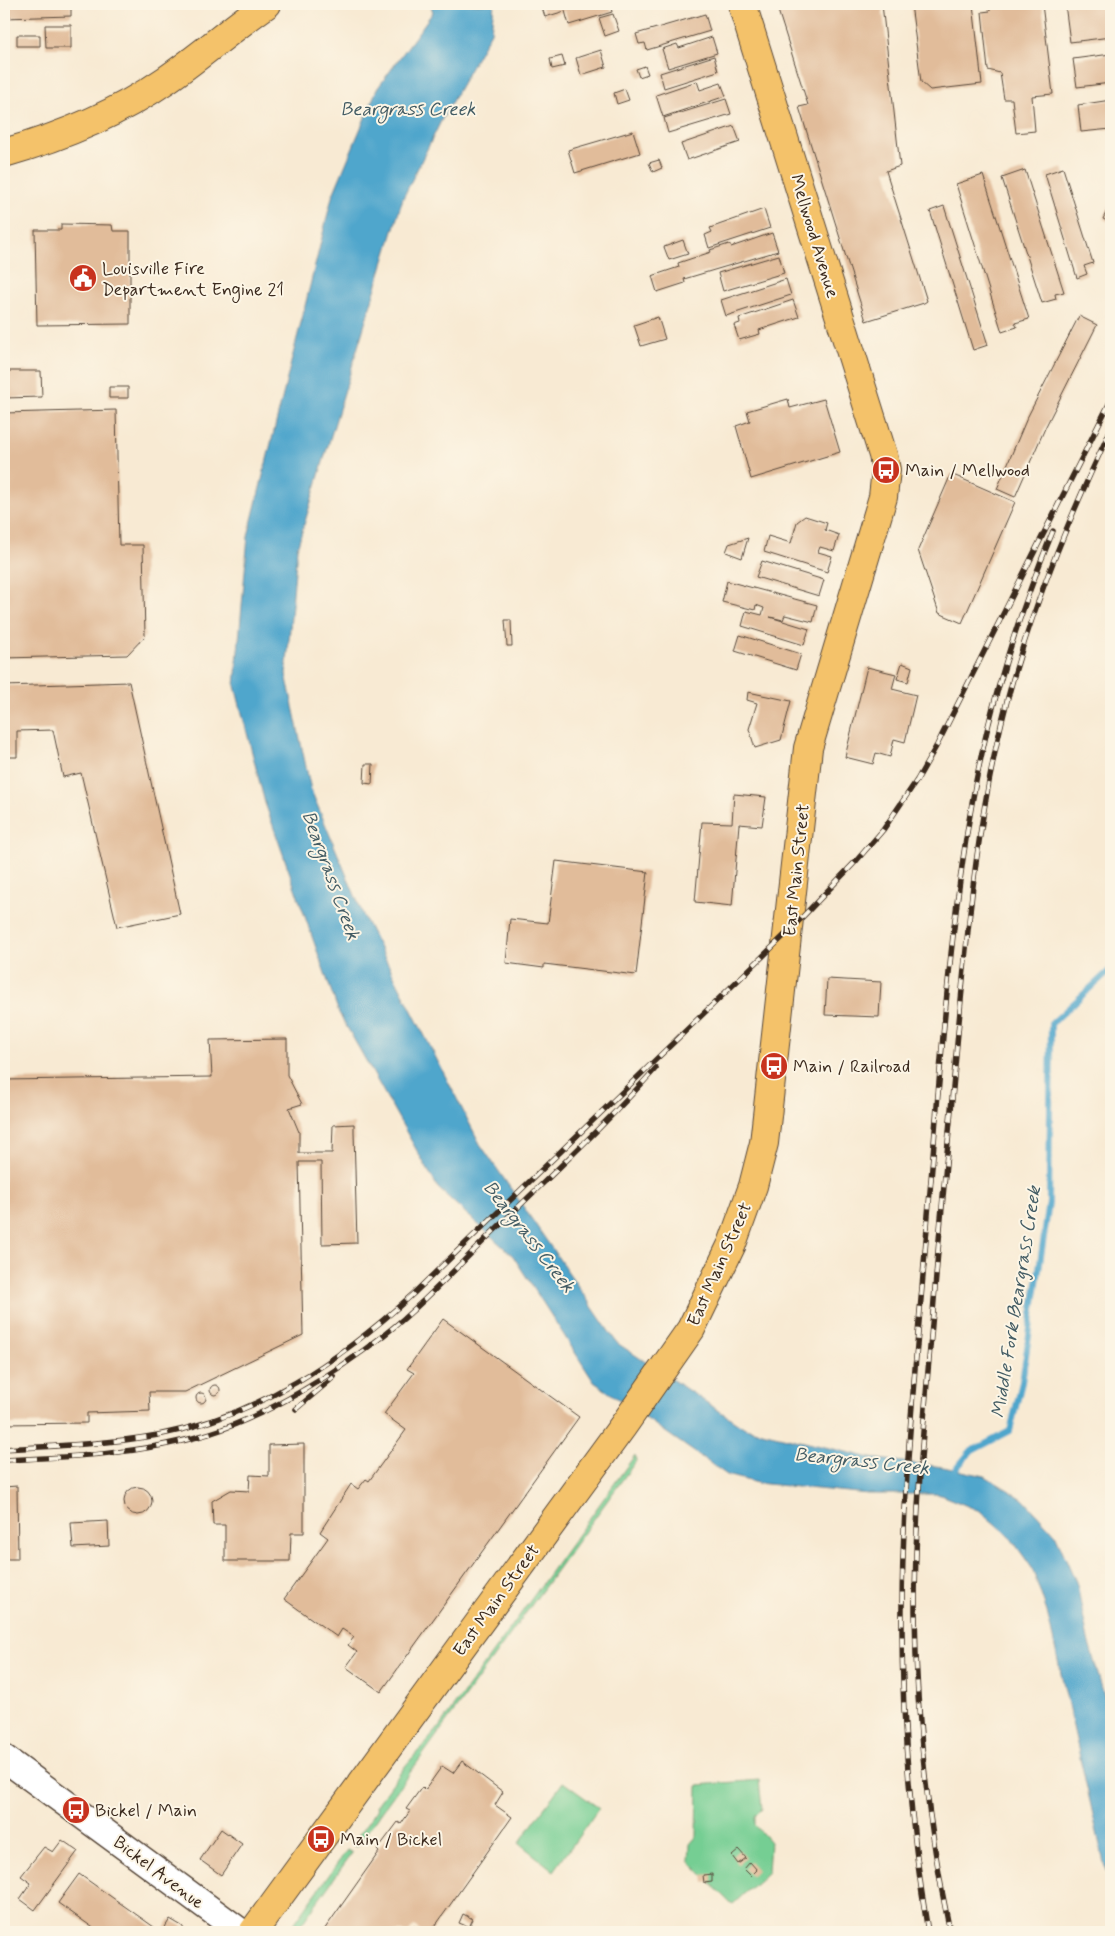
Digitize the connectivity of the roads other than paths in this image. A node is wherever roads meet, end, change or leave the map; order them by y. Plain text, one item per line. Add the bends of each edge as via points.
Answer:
1 (267, 4) edge
2 (742, 4) edge
3 (4, 152) edge
4 (886, 470) joint
5 (4, 1758) edge
6 (241, 1932) edge
7 (253, 1932) edge

1 - 3 main road via 164,81 97,120
2 - 4 main road, Mellwood Avenue
4 - 7 main road, East Main Street via 883,497 808,748 764,1143 753,1186 732,1244 709,1295 670,1361
5 - 6 street, Bickel Avenue

